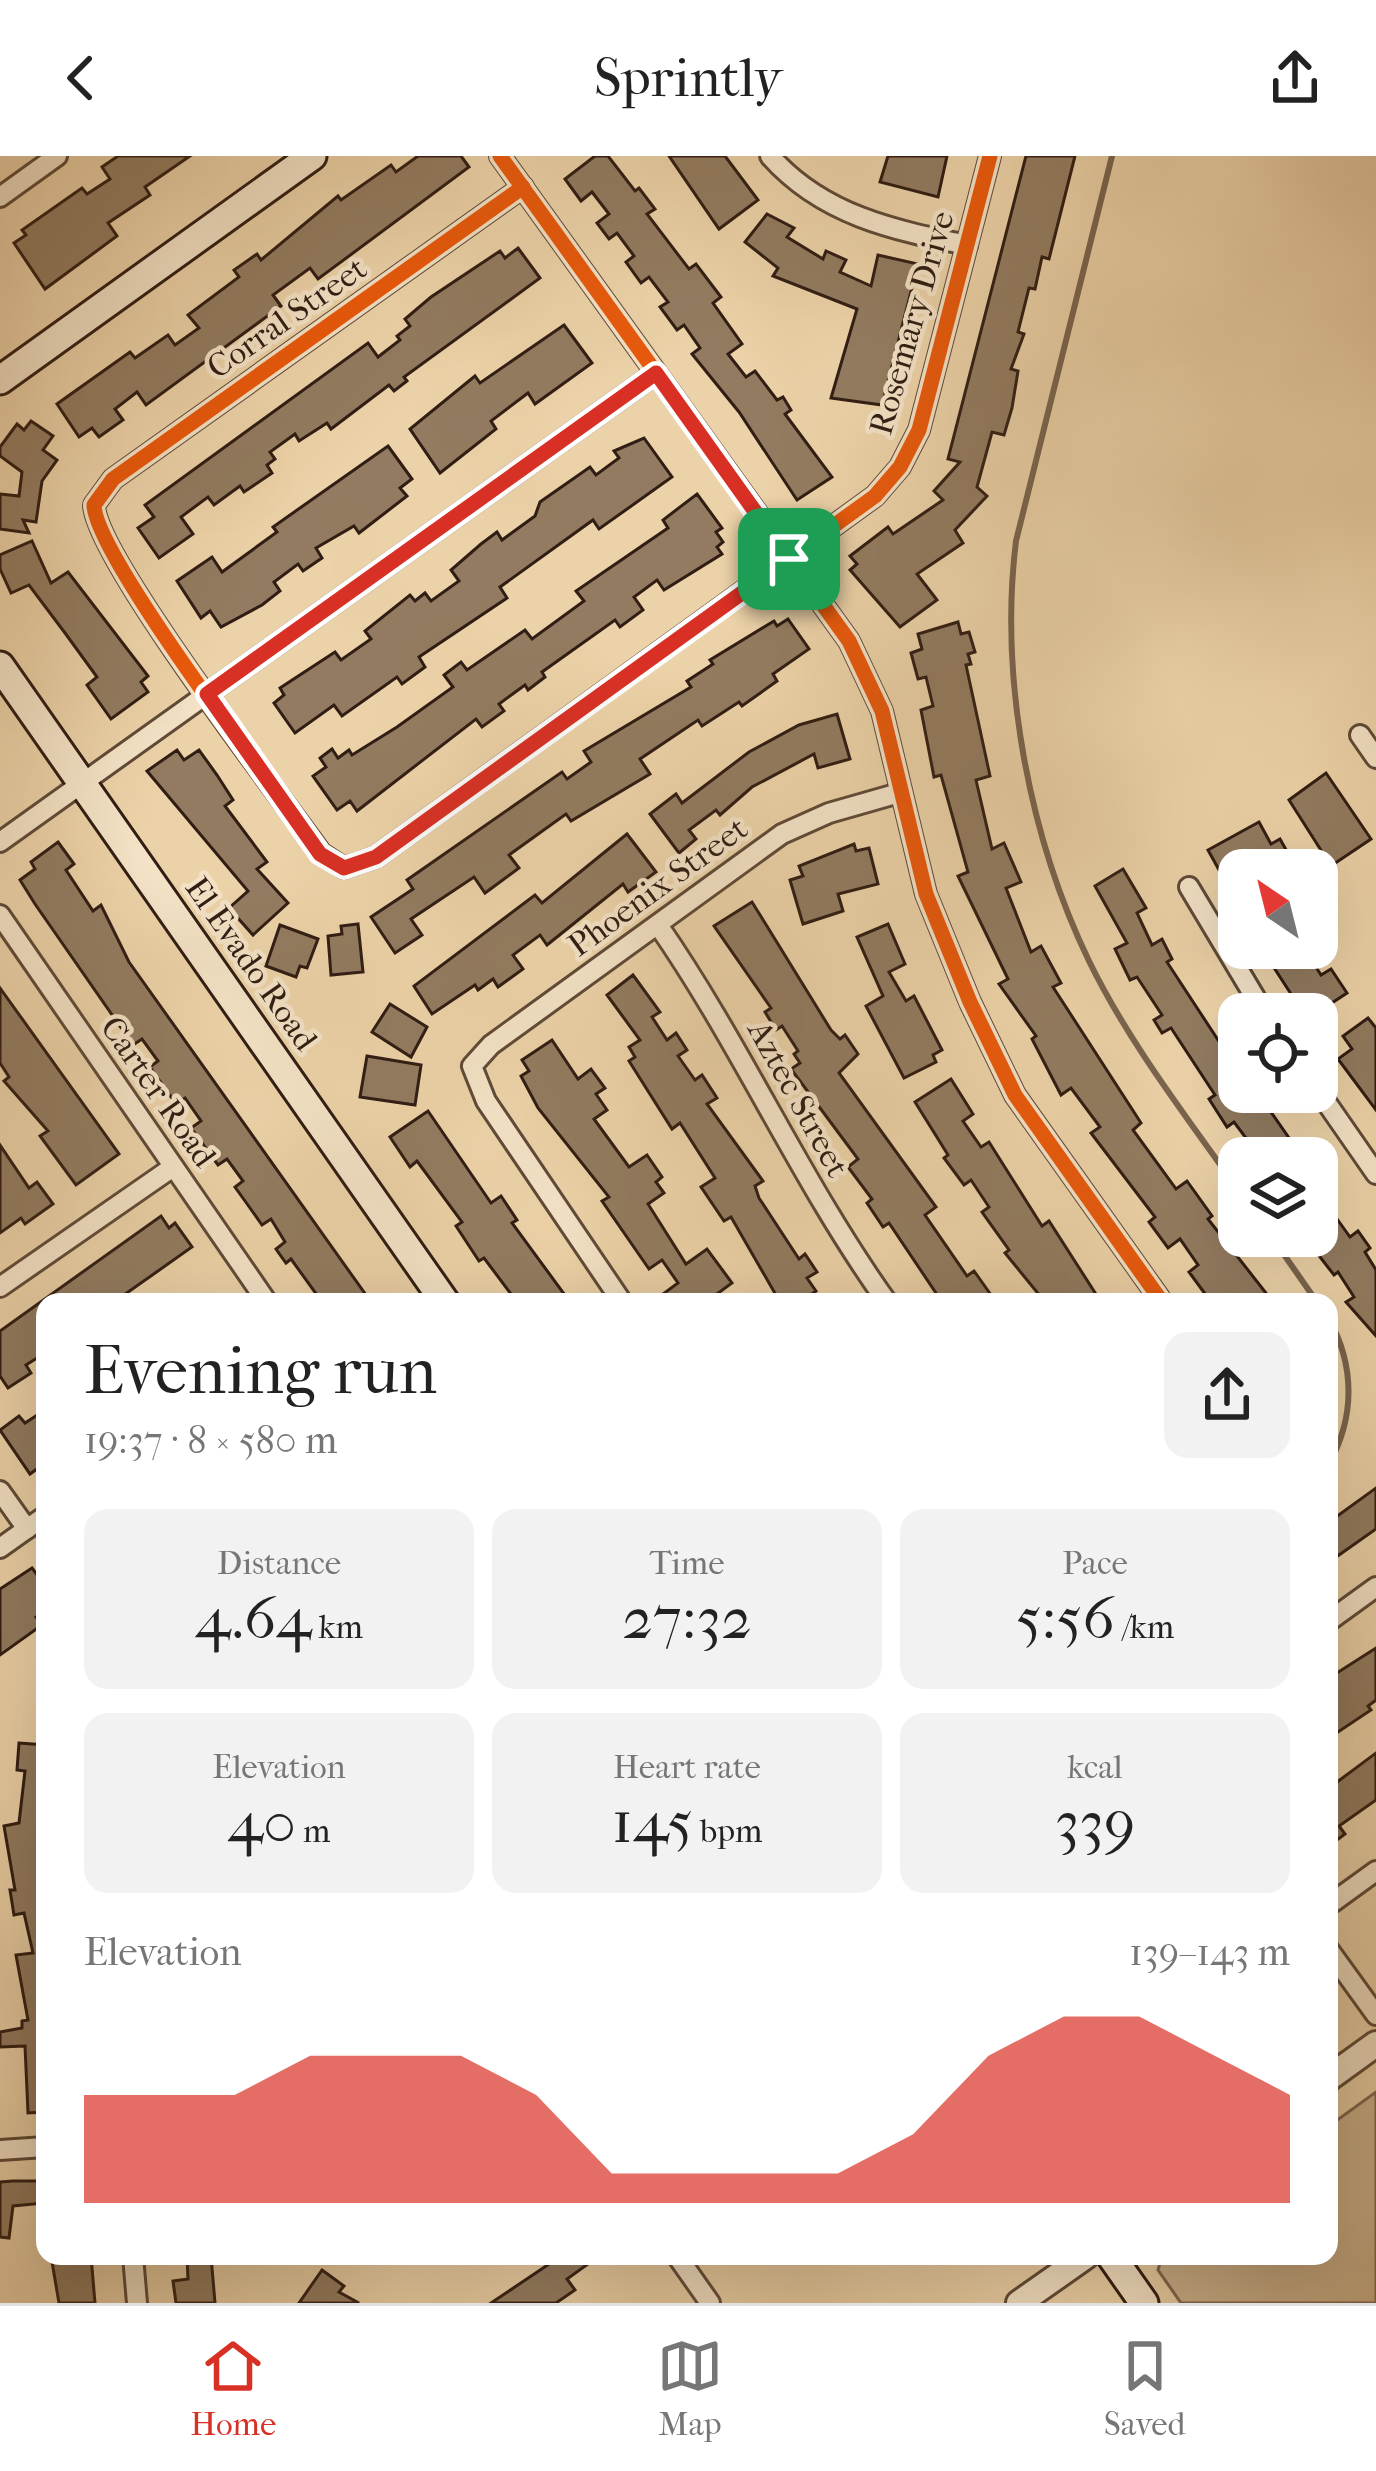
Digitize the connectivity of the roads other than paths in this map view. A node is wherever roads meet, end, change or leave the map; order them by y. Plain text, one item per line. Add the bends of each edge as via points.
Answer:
1 (57, 156) edge
2 (311, 156) edge
3 (500, 156) edge
4 (770, 156) edge
5 (989, 156) edge
6 (523, 188) junction
7 (0, 197) edge
8 (967, 245) junction
9 (656, 373) junction
10 (0, 380) edge
11 (789, 559) junction
12 (0, 666) edge
13 (207, 694) junction
14 (1360, 735) dead end
15 (1376, 758) edge
16 (82, 784) junction
17 (899, 793) junction
18 (0, 842) edge
19 (1189, 887) dead end
20 (0, 915) edge
21 (658, 925) junction
22 (1252, 993) edge
23 (1334, 1113) edge
24 (173, 1167) junction
25 (1376, 1174) edge
26 (0, 1287) edge
27 (261, 1293) edge
28 (439, 1293) edge
29 (616, 1293) edge
30 (881, 1293) edge
31 (1156, 1293) edge
32 (0, 1491) edge
33 (36, 1522) edge
34 (26, 1529) junction
35 (0, 1548) edge
36 (1376, 1587) edge
37 (1338, 1614) edge
38 (1376, 1871) edge
39 (1338, 1898) edge
40 (1338, 1962) edge
41 (1376, 2015) edge
42 (1376, 2044) edge
43 (1338, 2071) edge
44 (36, 2148) edge
45 (0, 2150) edge
46 (134, 2265) edge
47 (683, 2265) edge
48 (1073, 2265) edge
49 (1117, 2265) edge
50 (137, 2303) edge
51 (710, 2303) edge
52 (1018, 2303) edge
53 (1144, 2303) edge

1 - 7 street
2 - 10 main road
3 - 6 street
4 - 8 street via 839,212
5 - 8 street, Rosemary Drive
6 - 9 street
6 - 13 street, Corral Street via 113,478 94,505 101,538
8 - 11 street, Rosemary Drive via 920,430 900,467 875,496
9 - 11 street
9 - 13 street
11 - 13 street, Rosemary Drive via 376,857 344,868 320,854
11 - 17 street via 849,641 874,694
12 - 16 main road, El Evado Road
13 - 16 street
14 - 15 street
16 - 18 street
16 - 28 main road, El Evado Road
17 - 21 street, Phoenix Street via 782,834
17 - 31 street via 926,894 1016,1095
19 - 22 street
20 - 24 street, Carter Road
21 - 29 street, Phoenix Street via 472,1066 486,1101
21 - 30 street, Aztec Street
23 - 25 street
24 - 26 street
24 - 27 street, Carter Road
32 - 34 street
33 - 34 street
34 - 35 street
36 - 37 street
38 - 39 street
40 - 41 street
42 - 43 street
44 - 45 street
46 - 50 street
47 - 51 street
48 - 52 street
49 - 53 main road

